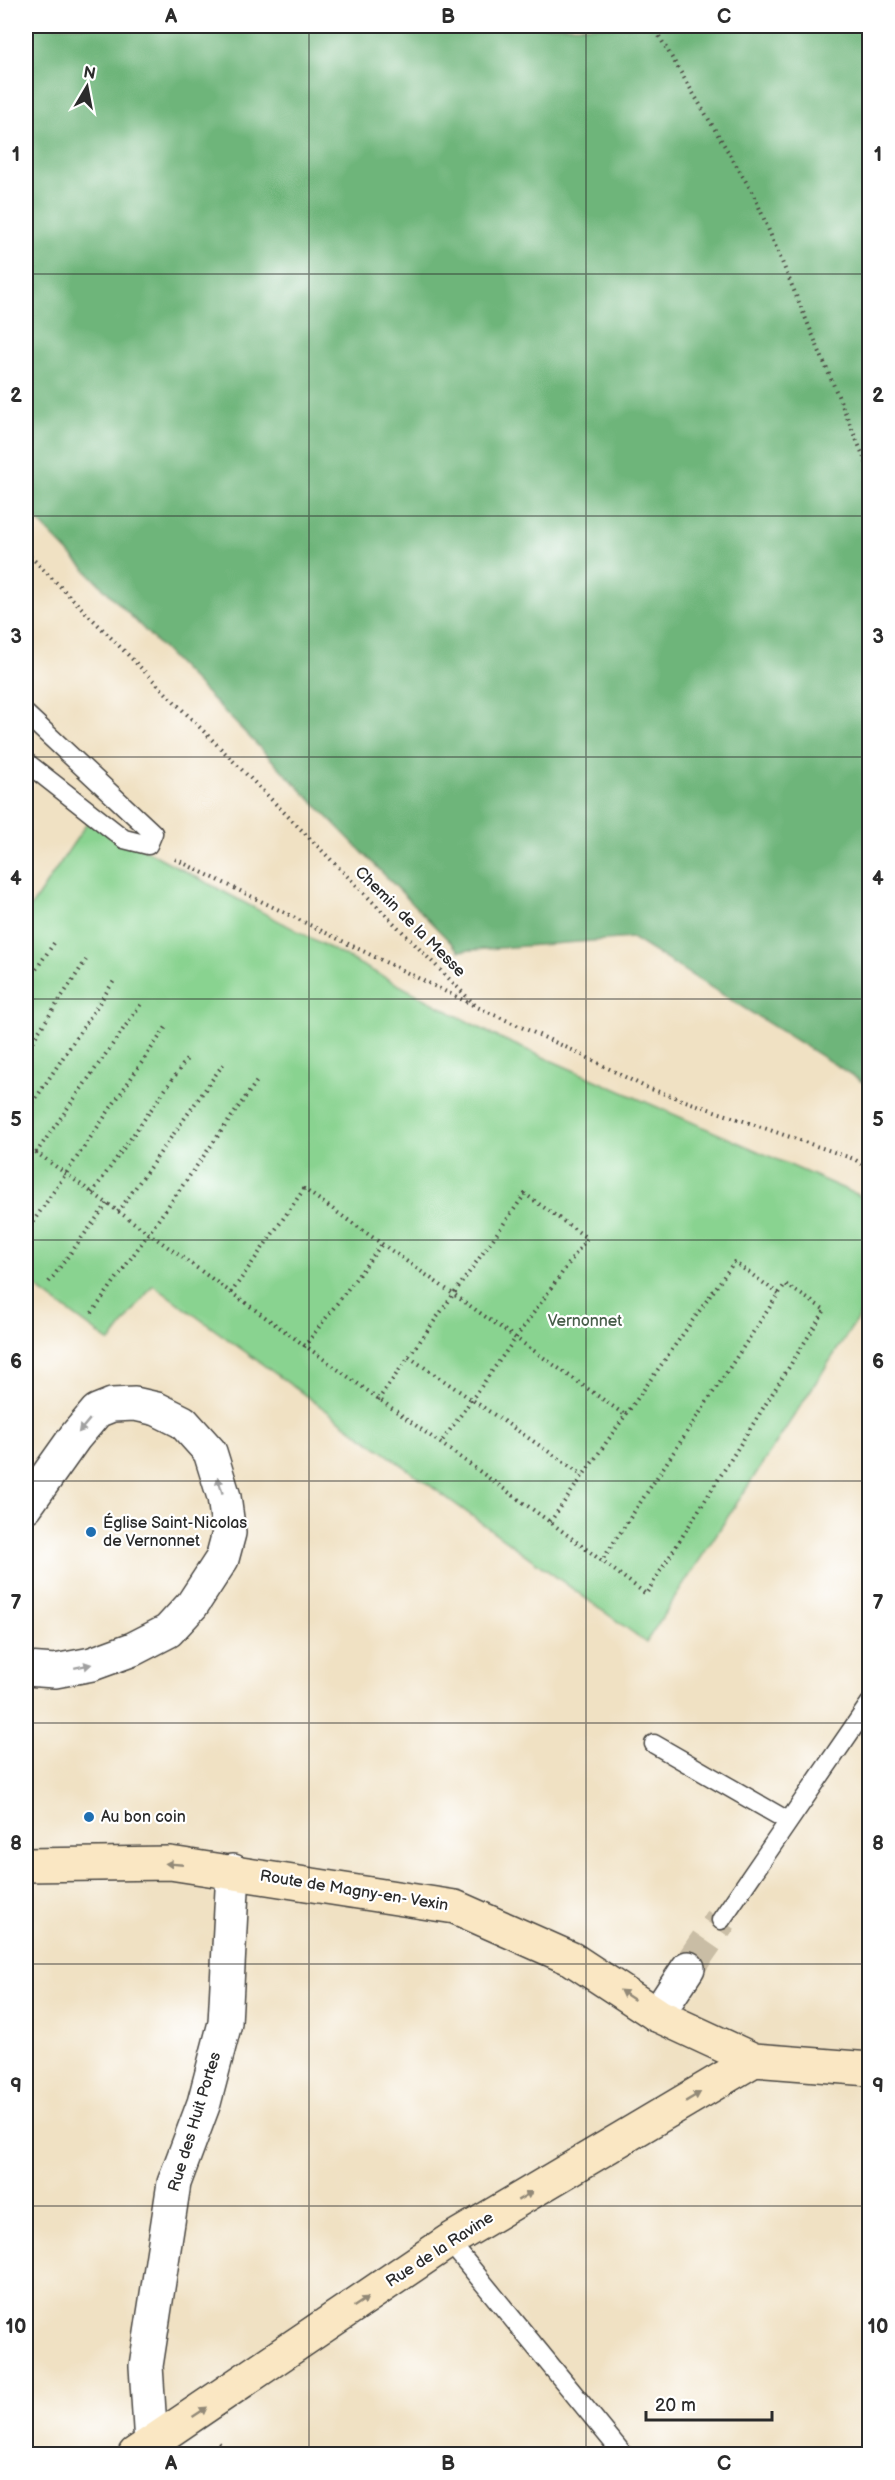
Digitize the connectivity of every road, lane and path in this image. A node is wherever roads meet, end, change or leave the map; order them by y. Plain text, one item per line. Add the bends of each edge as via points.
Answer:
1 (653, 26) edge
2 (870, 472) edge
3 (26, 552) edge
4 (26, 714) edge
5 (26, 762) edge
6 (148, 845) junction
7 (54, 944) dead end
8 (86, 960) dead end
9 (114, 981) dead end
10 (26, 984) edge
11 (141, 1004) dead end
12 (477, 1007) junction
13 (166, 1027) dead end
14 (26, 1051) edge
15 (189, 1056) dead end
16 (224, 1063) dead end
17 (257, 1081) dead end
18 (26, 1113) edge
19 (26, 1145) edge
20 (30, 1149) junction
21 (36, 1153) junction
22 (26, 1156) edge
23 (870, 1169) edge
24 (66, 1174) junction
25 (92, 1193) junction
26 (107, 1204) junction
27 (118, 1212) junction
28 (26, 1232) edge
29 (148, 1234) junction
30 (382, 1244) junction
31 (49, 1282) dead end
32 (231, 1293) junction
33 (779, 1294) junction
34 (453, 1295) junction
35 (92, 1313) dead end
36 (515, 1338) junction
37 (304, 1347) junction
38 (409, 1357) junction
39 (378, 1400) junction
40 (471, 1400) junction
41 (625, 1415) junction
42 (440, 1444) junction
43 (583, 1475) junction
44 (26, 1506) edge
45 (550, 1522) junction
46 (602, 1562) junction
47 (26, 1669) edge
48 (870, 1703) edge
49 (654, 1744) dead end
50 (788, 1821) junction
51 (26, 1865) edge
52 (232, 1871) junction
53 (721, 1920) tunnel mouth
54 (688, 1968) tunnel mouth
55 (657, 2015) junction
56 (754, 2060) junction
57 (870, 2069) edge
58 (449, 2241) junction
59 (146, 2450) edge
60 (623, 2454) edge

1 - 2 path via 754,195
3 - 12 path, Chemin de la Messe
4 - 6 lane via 153,832
5 - 6 lane via 124,839
6 - 12 path
7 - 10 path
8 - 14 path
9 - 18 path
11 - 21 path
12 - 23 path, Chemin de la Messe via 645,1087 854,1159
13 - 24 path
15 - 25 path
16 - 27 path
17 - 29 path
19 - 20 path
20 - 21 path
20 - 22 path
21 - 24 path
24 - 25 path
24 - 28 path
25 - 26 path
26 - 27 path
26 - 31 path
27 - 29 path
29 - 32 path
29 - 35 path
30 - 32 path via 304,1189
30 - 34 path
30 - 37 path
32 - 37 path
33 - 41 path via 734,1262
33 - 46 path
33 - 46 path via 785,1284 825,1310 646,1594
34 - 36 path
34 - 36 path via 525,1194 587,1238
34 - 38 path
36 - 40 path
36 - 41 path
37 - 39 path
38 - 39 path
38 - 40 path
39 - 42 path
40 - 42 path
40 - 43 path
41 - 43 path
42 - 45 path
43 - 45 path
47 -> 44 street via 55,1671 92,1664 168,1631 192,1605 222,1559 229,1533 224,1497 210,1452 183,1422 157,1409 135,1404 112,1405 97,1411
45 - 46 path
48 - 50 lane
49 - 50 lane
50 - 53 lane
52 -> 51 main road, Route de Magny-en- Vexin via 170,1863
55 -> 52 main road, Route de Magny-en- Vexin via 572,1959 455,1907
52 - 59 street, Rue des Huit Portes via 225,2023 204,2103 174,2182 146,2366
54 - 55 street
55 - 56 main road, Route de Magny-en- Vexin
56 - 57 main road
58 -> 56 main road, Rue de la Ravine
59 -> 58 main road, Rue de la Ravine
58 - 60 lane

